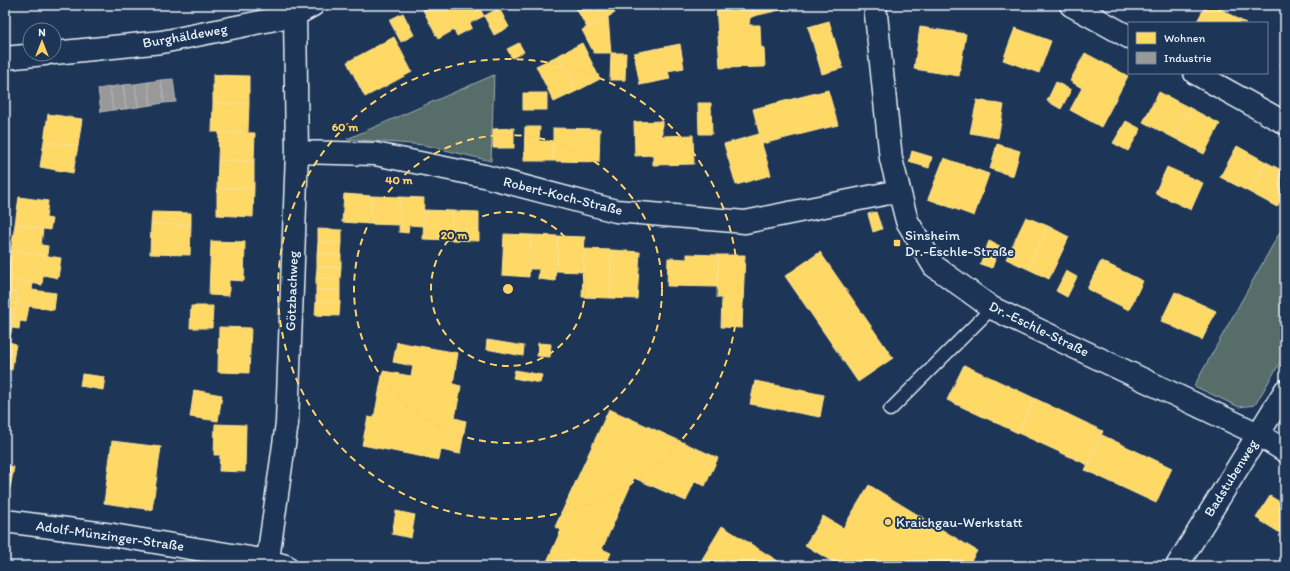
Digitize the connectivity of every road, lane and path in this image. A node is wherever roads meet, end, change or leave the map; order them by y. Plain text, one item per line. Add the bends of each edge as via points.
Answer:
1 (875, 5) edge
2 (1071, 5) edge
3 (304, 10) edge
4 (1128, 36) edge
5 (62, 52) edge
6 (22, 56) edge
7 (5, 58) edge
8 (1197, 74) edge
9 (1285, 123) edge
10 (297, 152) junction
11 (899, 190) junction
12 (992, 308) junction
13 (1285, 391) edge
14 (890, 410) dead end
15 (1258, 434) junction
16 (1285, 451) edge
17 (5, 521) edge
18 (274, 564) edge
19 (1177, 566) edge

1 - 11 street, Dr.-Eschle-Straße via 891,159
2 - 4 street
3 - 5 street, Burghäldeweg via 162,42
3 - 10 street, Götzbachweg
6 - 7 street
8 - 9 street
10 - 11 street, Robert-Koch-Straße via 375,154 484,176 616,211 745,222
10 - 18 street, Götzbachweg via 287,423
11 - 12 street, Dr.-Eschle-Straße via 907,221 934,266
12 - 14 lane
12 - 15 street, Dr.-Eschle-Straße
13 - 15 street, Badstubenweg
15 - 16 street, Dr.-Eschle-Straße
15 - 19 street, Badstubenweg
17 - 18 street, Adolf-Münzinger-Straße via 113,535

